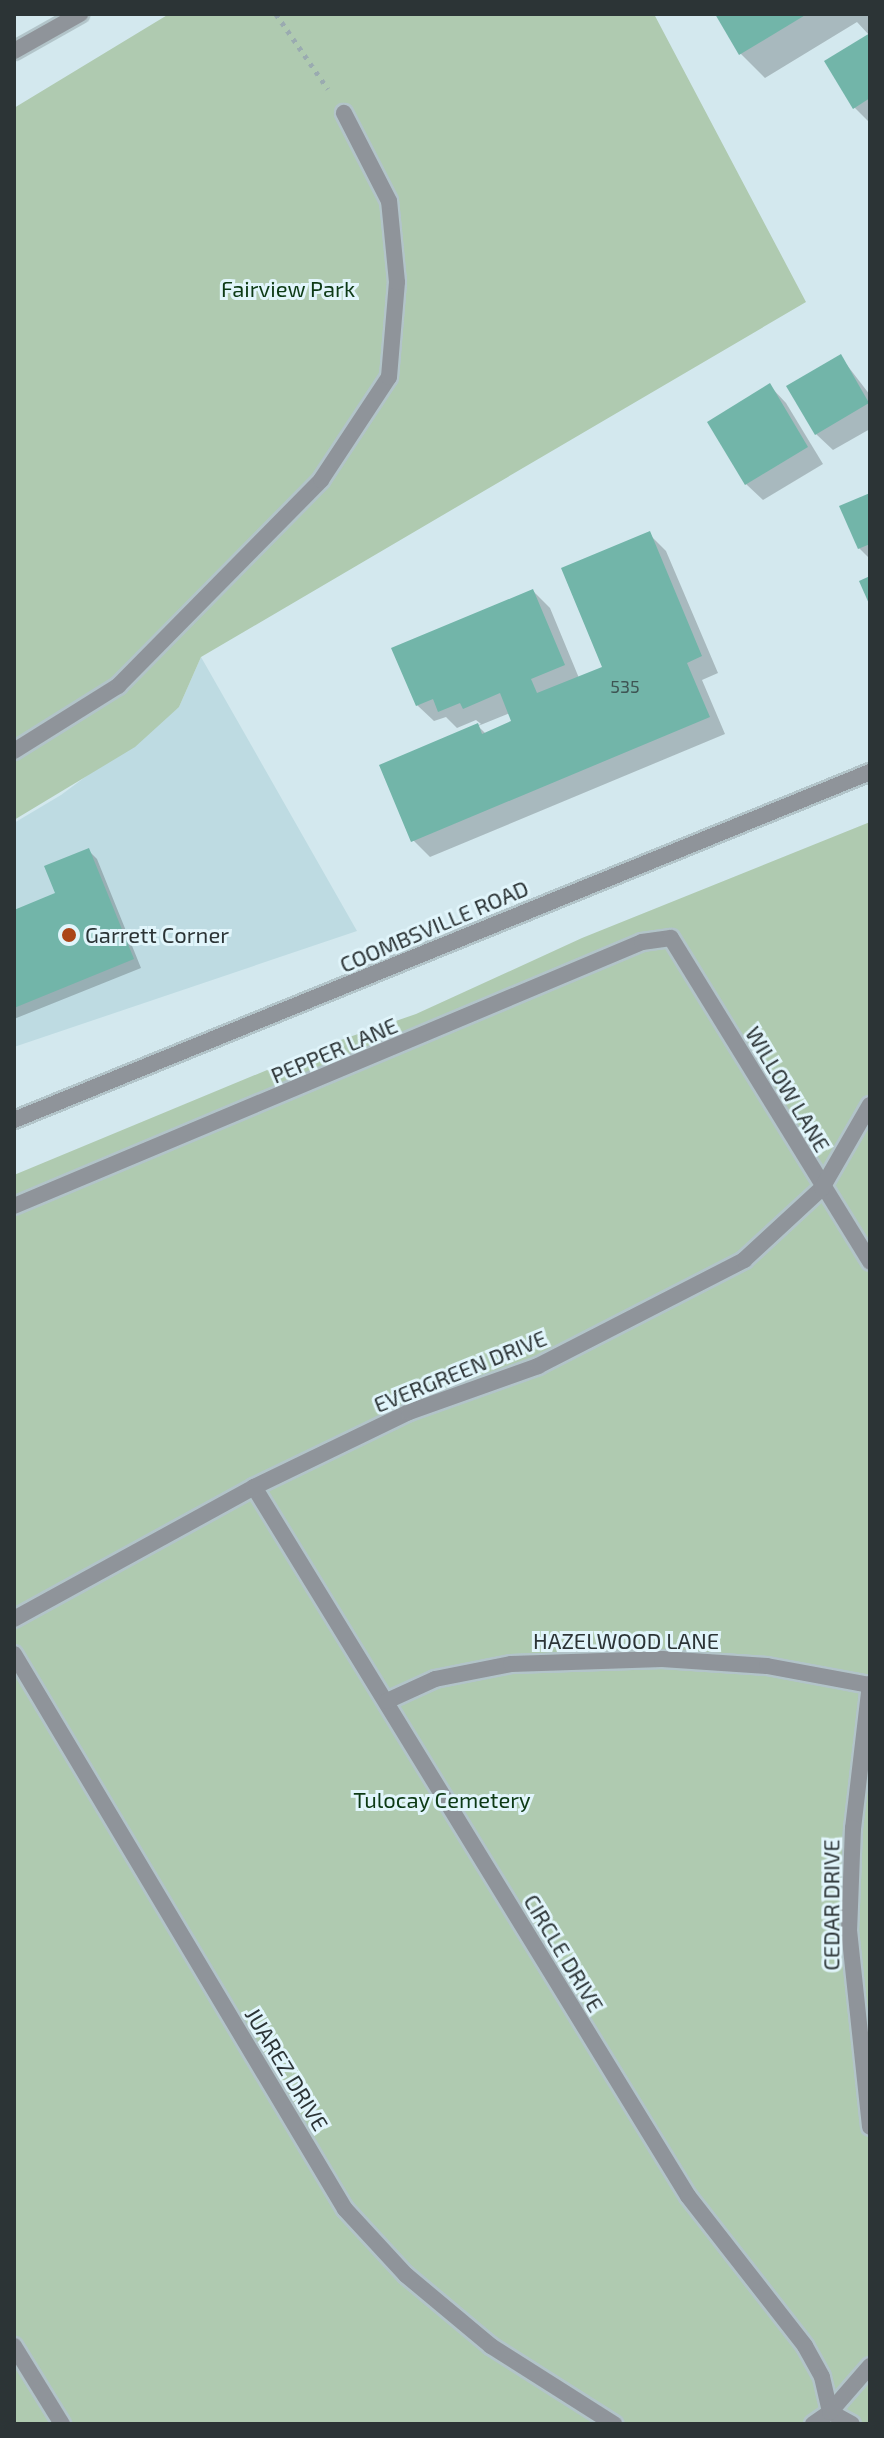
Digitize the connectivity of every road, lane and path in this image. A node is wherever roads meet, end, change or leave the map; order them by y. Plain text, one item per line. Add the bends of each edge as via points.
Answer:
1 (80, 14) edge
2 (276, 14) edge
3 (14, 51) edge
4 (344, 113) joint
5 (14, 751) edge
6 (870, 772) edge
7 (671, 938) joint
8 (870, 1105) edge
9 (14, 1120) edge
10 (822, 1188) junction
11 (14, 1206) edge
12 (870, 1262) edge
13 (254, 1487) junction
14 (14, 1619) edge
15 (14, 1654) edge
16 (870, 1685) edge
17 (387, 1701) junction
18 (870, 2127) edge
19 (14, 2346) edge
20 (870, 2366) edge
21 (830, 2412) junction
22 (62, 2424) edge
23 (614, 2424) edge
24 (813, 2424) edge
25 (852, 2424) edge

1 - 3 street
2 - 4 path
4 - 5 street via 389,201 397,282 389,377 321,480 118,686
6 - 9 street, COOMBSVILLE ROAD
7 - 10 street, WILLOW LANE
7 - 11 street, PEPPER LANE via 642,942
8 - 10 street, EVERGREEN DRIVE
10 - 12 street, WILLOW LANE
10 - 13 street, EVERGREEN DRIVE via 744,1260 538,1366 409,1412
13 - 14 street, EVERGREEN DRIVE
13 - 17 street, CIRCLE DRIVE
15 - 23 street, JUAREZ DRIVE via 345,2209 406,2275 491,2346
16 - 17 street, HAZELWOOD LANE via 767,1666 662,1659 511,1664 435,1679
16 - 18 street, CEDAR DRIVE via 853,1828 849,1930
17 - 21 street, CIRCLE DRIVE via 688,2196 805,2346 822,2377
19 - 22 street
20 - 21 street
21 - 24 street
21 - 25 street

